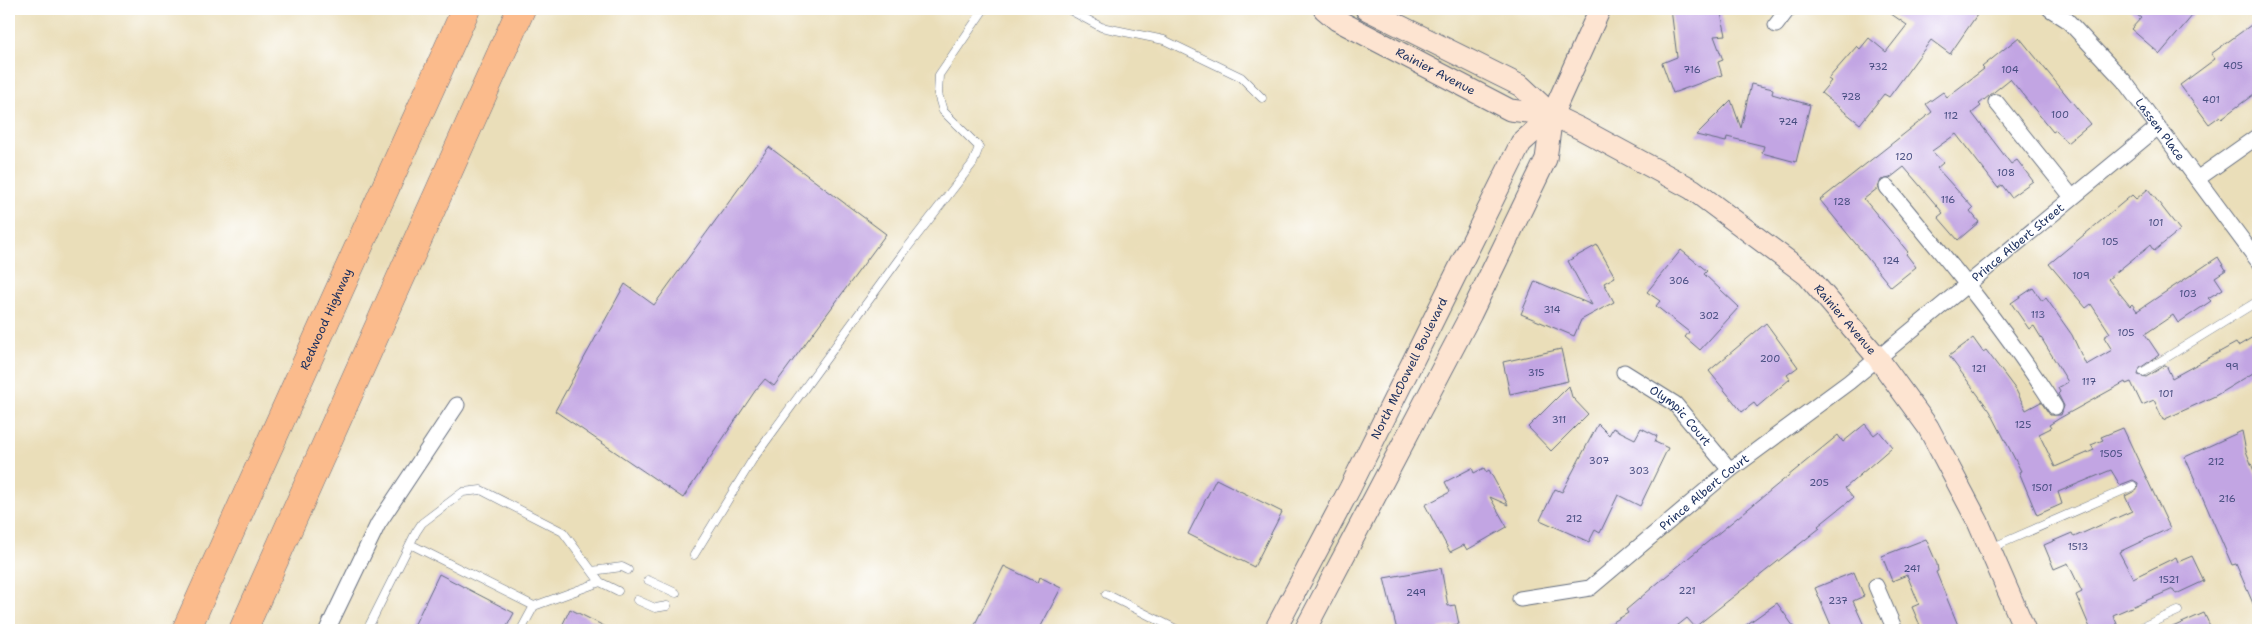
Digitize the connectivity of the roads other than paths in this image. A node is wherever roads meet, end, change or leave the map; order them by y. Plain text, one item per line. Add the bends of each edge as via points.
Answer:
1 (466, 9) edge
2 (521, 9) edge
3 (984, 9) edge
4 (1068, 9) edge
5 (1324, 9) edge
6 (1600, 9) edge
7 (1788, 9) edge
8 (2050, 9) edge
9 (2072, 14) edge
10 (1363, 16) edge
11 (1776, 25) dead end
12 (1262, 98) dead end
13 (1996, 102) dead end
14 (1552, 116) junction
15 (2158, 127) junction
16 (2258, 136) edge
17 (2198, 179) junction
18 (1887, 187) dead end
19 (2072, 197) junction
20 (2258, 260) edge
21 (1967, 283) junction
22 (2258, 301) edge
23 (1876, 357) junction
24 (1624, 372) dead end
25 (2143, 372) dead end
26 (457, 405) dead end
27 (2054, 407) dead end
28 (1730, 470) junction
29 (2133, 486) dead end
30 (410, 544) junction
31 (1990, 549) junction
32 (694, 554) dead end
33 (628, 570) dead end
34 (592, 571) junction
35 (648, 580) dead end
36 (600, 582) junction
37 (1876, 586) dead end
38 (618, 591) dead end
39 (676, 593) dead end
40 (1106, 594) dead end
41 (1520, 599) dead end
42 (638, 600) dead end
43 (534, 606) junction
44 (667, 606) dead end
45 (2178, 611) dead end
46 (186, 630) edge
47 (243, 630) edge
48 (327, 630) edge
49 (367, 630) edge
50 (522, 630) edge
51 (1178, 630) edge
52 (1275, 630) edge
53 (1306, 630) edge
54 (1896, 630) edge
55 (2025, 630) edge
56 (2136, 630) edge

1 - 46 highway, Redwood Highway
2 - 47 highway
3 - 32 lane via 939,75 938,94 943,111 979,147 973,163 753,459
4 - 12 lane via 1100,27 1164,40 1241,77
5 - 10 main road, Rainier Avenue via 1337,20
6 - 14 main road, North McDowell Boulevard
7 - 11 street
8 - 9 street, Lassen Place
9 - 15 street, Lassen Place
10 - 14 main road, Rainier Avenue via 1521,86
13 - 19 street
14 - 23 main road, Rainier Avenue via 1699,195 1807,276
14 - 52 main road, North McDowell Boulevard via 1521,143 1350,488
14 - 53 main road, North McDowell Boulevard via 1546,159 1471,314
15 - 17 street, Lassen Place
15 - 19 street, Prince Albert Street
16 - 17 street
17 - 20 street, Lassen Place
18 - 21 street
19 - 21 street, Prince Albert Street
21 - 23 street, Prince Albert Street
21 - 27 street via 2024,358
22 - 25 lane
23 - 28 street, Prince Albert Court via 1849,382
23 - 31 main road, Rainier Avenue via 1928,427
24 - 28 street, Olympic Court via 1675,404
26 - 48 street via 378,524
28 - 41 street, Prince Albert Court via 1590,588
29 - 31 lane
30 - 34 lane via 422,523 463,492 481,490 563,532
30 - 43 lane
30 - 49 lane
31 - 55 main road, Rainier Avenue
33 - 34 lane via 622,567
34 - 36 lane
35 - 39 lane
36 - 38 lane
36 - 43 lane
37 - 54 street
40 - 51 lane
42 - 44 lane via 655,608
43 - 50 lane
45 - 56 lane

